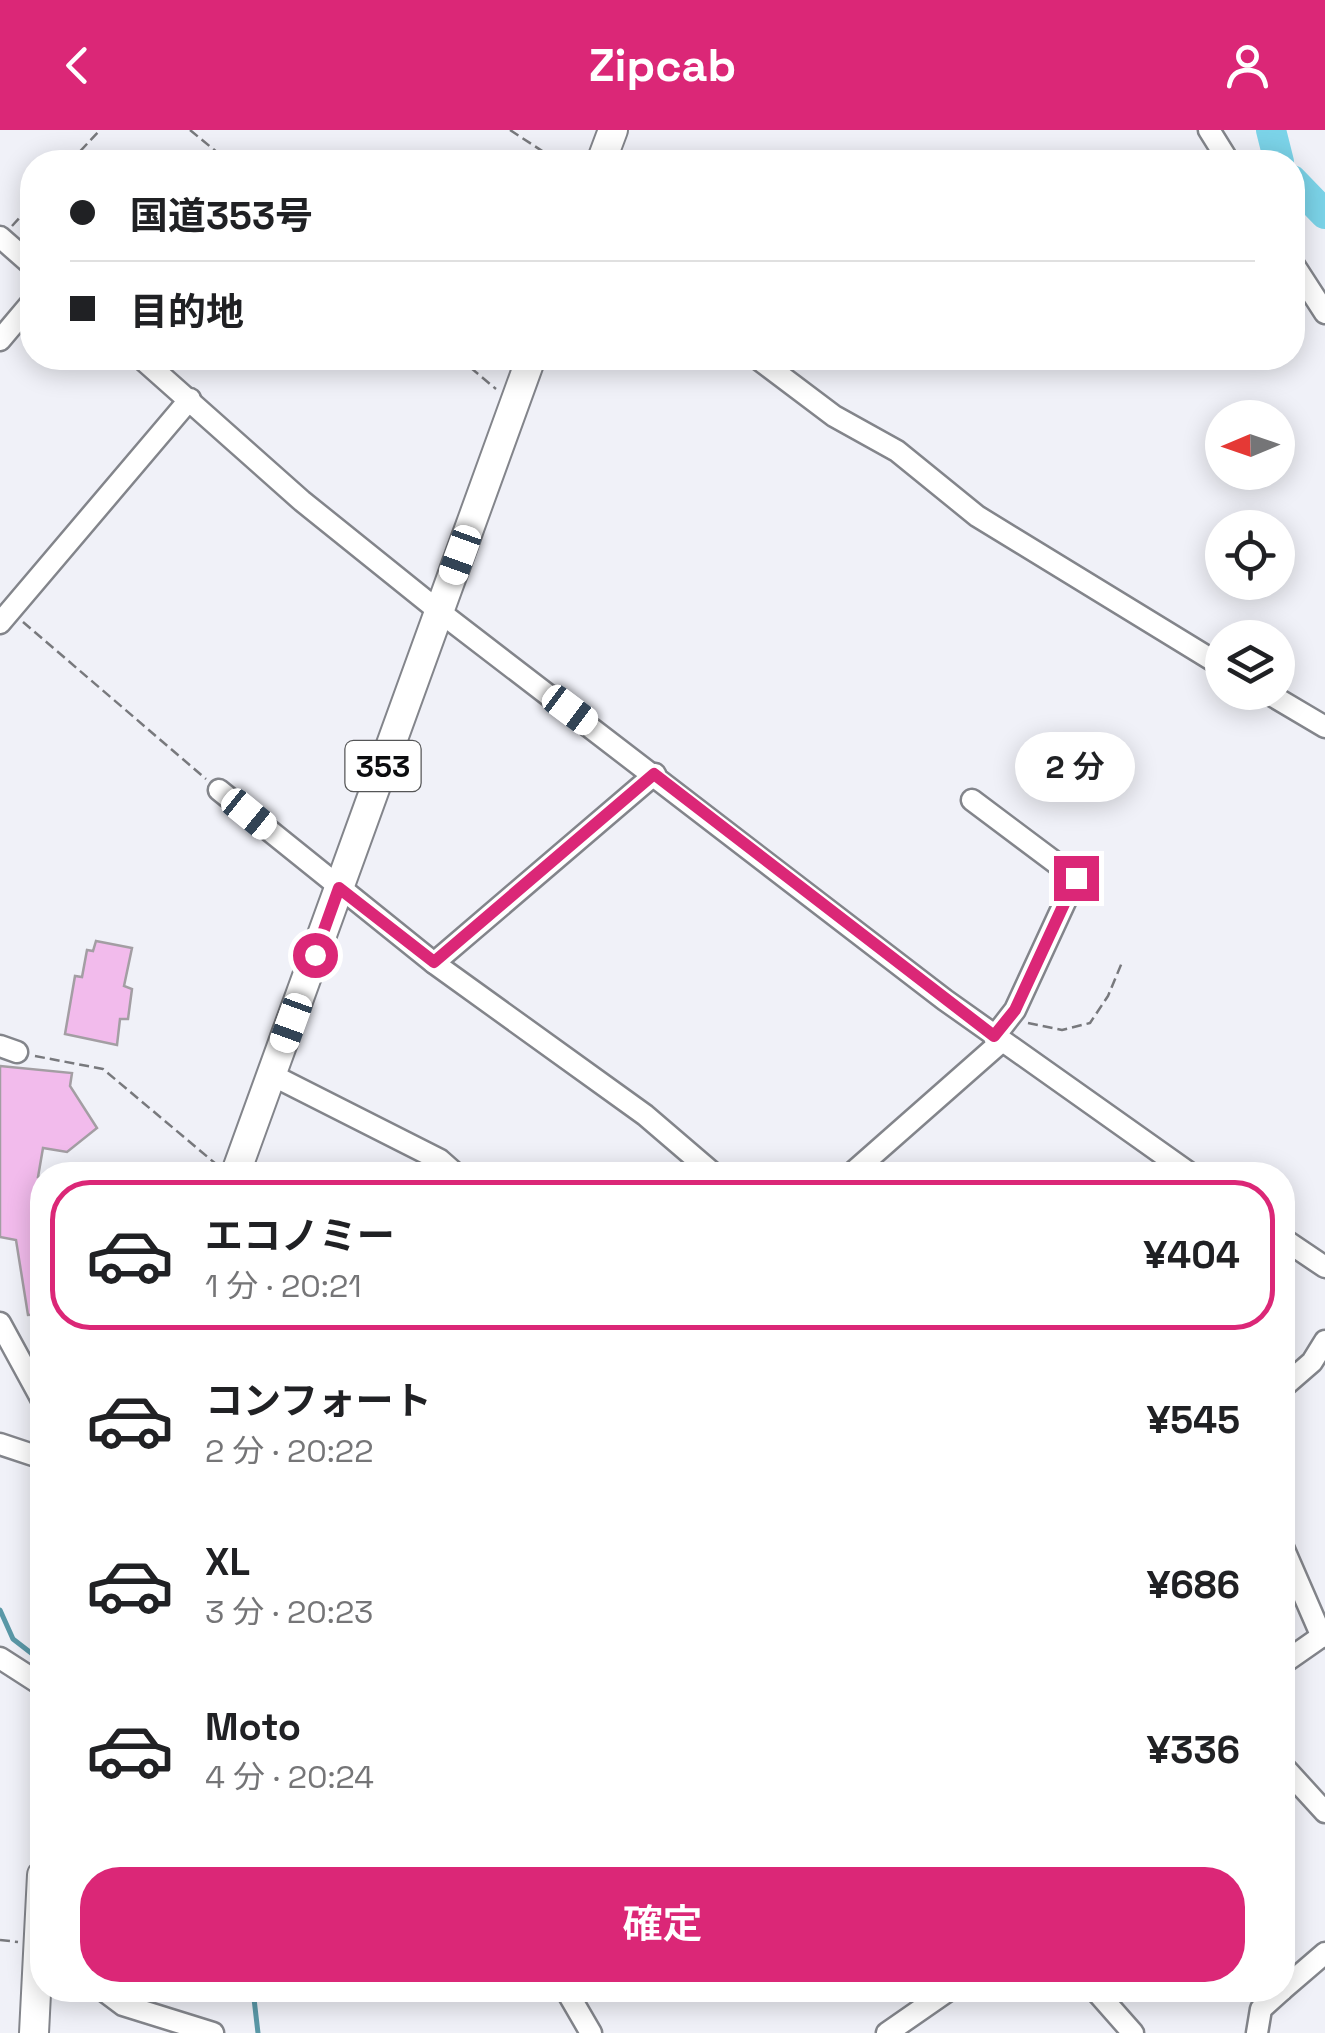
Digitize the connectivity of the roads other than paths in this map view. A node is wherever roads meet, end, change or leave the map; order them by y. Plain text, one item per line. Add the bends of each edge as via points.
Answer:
1 (1, 238) edge
2 (20, 255) edge
3 (1305, 282) edge
4 (1325, 313) edge
5 (20, 316) edge
6 (0, 340) edge
7 (155, 370) edge
8 (527, 370) edge
9 (773, 370) edge
10 (190, 400) junction
11 (3, 612) edge
12 (440, 612) junction
13 (1205, 656) edge
14 (1295, 709) edge
15 (1325, 727) edge
16 (654, 774) junction
17 (219, 790) road end
18 (972, 800) dead end
19 (339, 888) junction
20 (434, 962) junction
21 (997, 1039) junction
22 (272, 1074) junction
23 (240, 1162) edge
24 (442, 1162) edge
25 (700, 1162) edge
26 (870, 1162) edge
27 (1173, 1162) edge
28 (1295, 1247) edge
29 (1325, 1268) edge
30 (0, 1323) edge
31 (1325, 1341) edge
32 (1295, 1377) edge
33 (30, 1378) edge
34 (0, 1444) edge
35 (30, 1454) edge
36 (1295, 1574) edge
37 (1323, 1636) edge
38 (1295, 1655) edge
39 (0, 1658) edge
40 (30, 1677) edge
41 (1295, 1779) edge
42 (1325, 1812) edge
43 (1325, 1952) edge
44 (1295, 1979) edge
45 (36, 2002) edge
46 (118, 2002) edge
47 (573, 2002) edge
48 (931, 2002) edge
49 (1106, 2002) edge
50 (1269, 2002) edge
51 (34, 2033) edge
52 (213, 2033) edge
53 (591, 2033) edge
54 (887, 2033) edge
55 (1133, 2033) edge
56 (1257, 2033) edge

1 - 2 street
3 - 4 street
5 - 6 street
7 - 10 street
8 - 12 highway, 353
9 - 13 street via 834,416 897,451 977,516
10 - 11 street
10 - 12 street
12 - 16 street
12 - 19 highway, 353
14 - 15 street
16 - 20 street
16 - 21 street
17 - 19 street
18 - 21 street via 1076,878
19 - 20 street
19 - 22 highway, 353
20 - 25 street
21 - 26 street
21 - 27 street
22 - 23 highway, 353
22 - 24 street
28 - 29 street
30 - 33 street
31 - 32 street
34 - 35 street
36 - 37 street
37 - 38 street
39 - 40 street
41 - 42 street
43 - 44 street
45 - 51 highway
46 - 52 street
47 - 53 street
48 - 54 street
49 - 55 street
50 - 56 street

